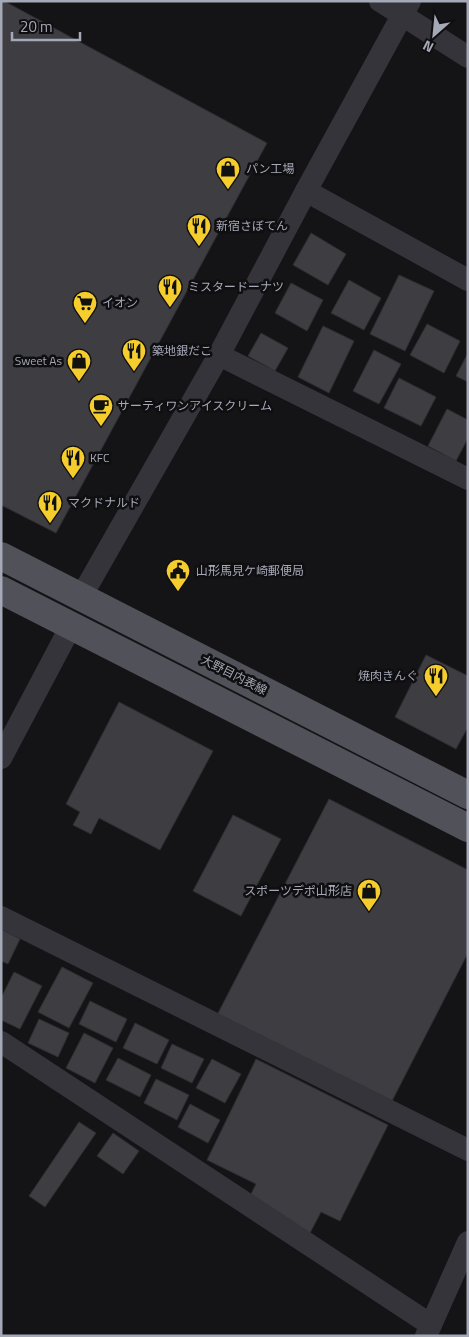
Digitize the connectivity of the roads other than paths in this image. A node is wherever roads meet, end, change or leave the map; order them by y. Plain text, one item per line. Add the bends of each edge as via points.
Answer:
1 (380, 1) edge
2 (406, 8) edge
3 (468, 58) edge
4 (306, 191) junction
5 (468, 280) edge
6 (219, 354) junction
7 (468, 479) edge
8 (1, 556) edge
9 (1, 590) edge
10 (81, 597) junction
11 (70, 626) junction
12 (1, 758) edge
13 (468, 794) edge
14 (468, 828) edge
15 (1, 917) edge
16 (1, 1042) edge
17 (468, 1150) edge
18 (468, 1242) edge
19 (428, 1330) edge

1 - 2 street
2 - 3 street
2 - 4 street
4 - 5 street
4 - 6 street
6 - 7 street
6 - 10 street
8 - 10 main road, 大野目内表線
9 - 11 main road
10 - 13 main road, 大野目内表線
11 - 12 street
11 - 14 main road
15 - 17 street
16 - 19 street
18 - 19 street

